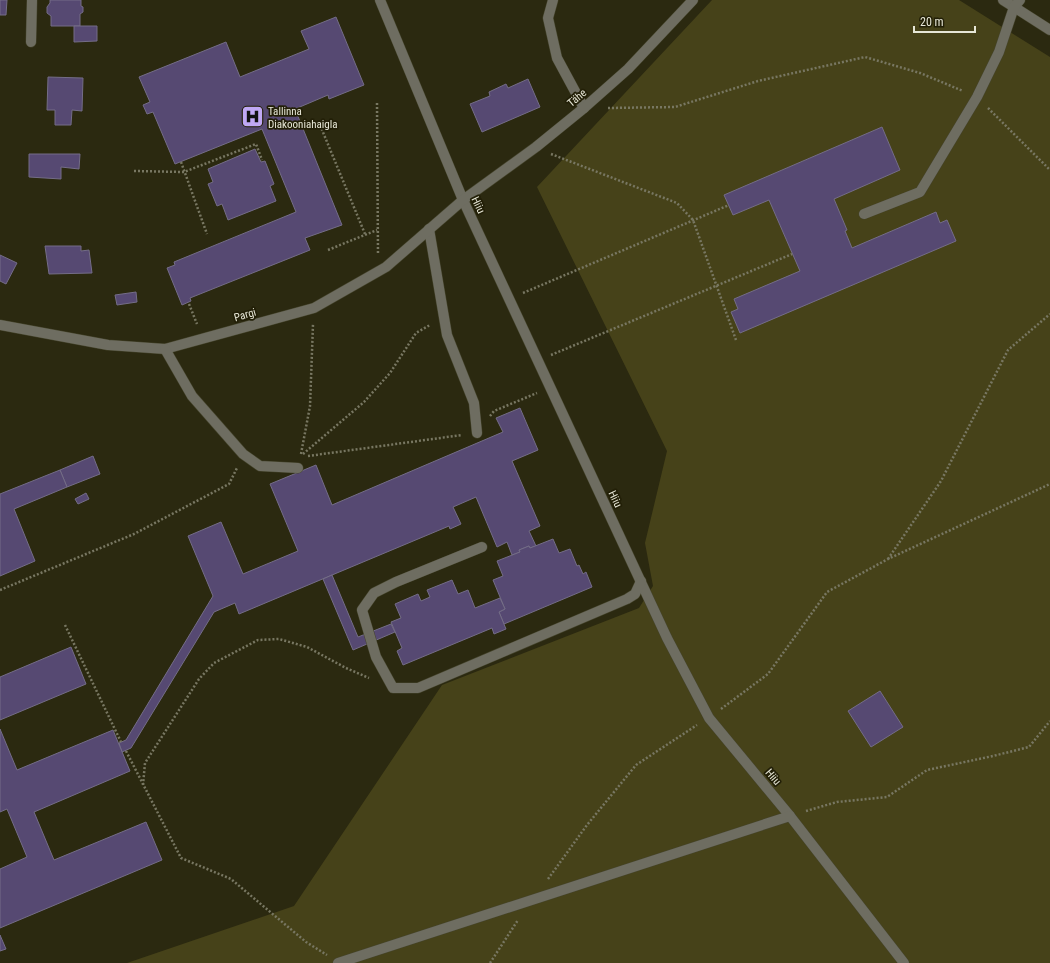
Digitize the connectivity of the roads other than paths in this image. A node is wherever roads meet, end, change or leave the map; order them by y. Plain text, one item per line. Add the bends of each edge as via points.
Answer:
1 (32, 0) edge
2 (380, 0) edge
3 (553, 0) edge
4 (693, 0) edge
5 (1003, 0) edge
6 (1017, 3) edge
7 (1050, 30) edge
8 (31, 42) dead end
9 (584, 108) junction
10 (463, 200) junction
11 (864, 214) dead end
12 (429, 229) junction
13 (0, 325) edge
14 (165, 349) junction
15 (477, 433) road end
16 (298, 468) dead end
17 (482, 547) dead end
18 (641, 581) junction
19 (790, 816) junction
20 (339, 963) edge
21 (904, 963) edge

1 - 8 street
2 - 10 street, Hiiu
3 - 9 street via 548,18 557,58
4 - 9 street, Tähe via 628,69
5 - 6 street
6 - 7 street
6 - 11 street via 999,52 977,97 920,192
9 - 10 street, Tähe
10 - 12 street, Pargi
10 - 18 street, Hiiu
12 - 14 street, Pargi via 386,267 314,308
12 - 15 street via 447,335 474,403
13 - 14 street, Pargi via 108,345
14 - 16 street via 192,396 243,454 260,466
17 - 18 street via 390,585 374,594 362,610 376,657 393,688 418,688 627,599 635,594
18 - 19 street, Hiiu via 667,638 709,718
19 - 20 street
19 - 21 street, Hiiu

